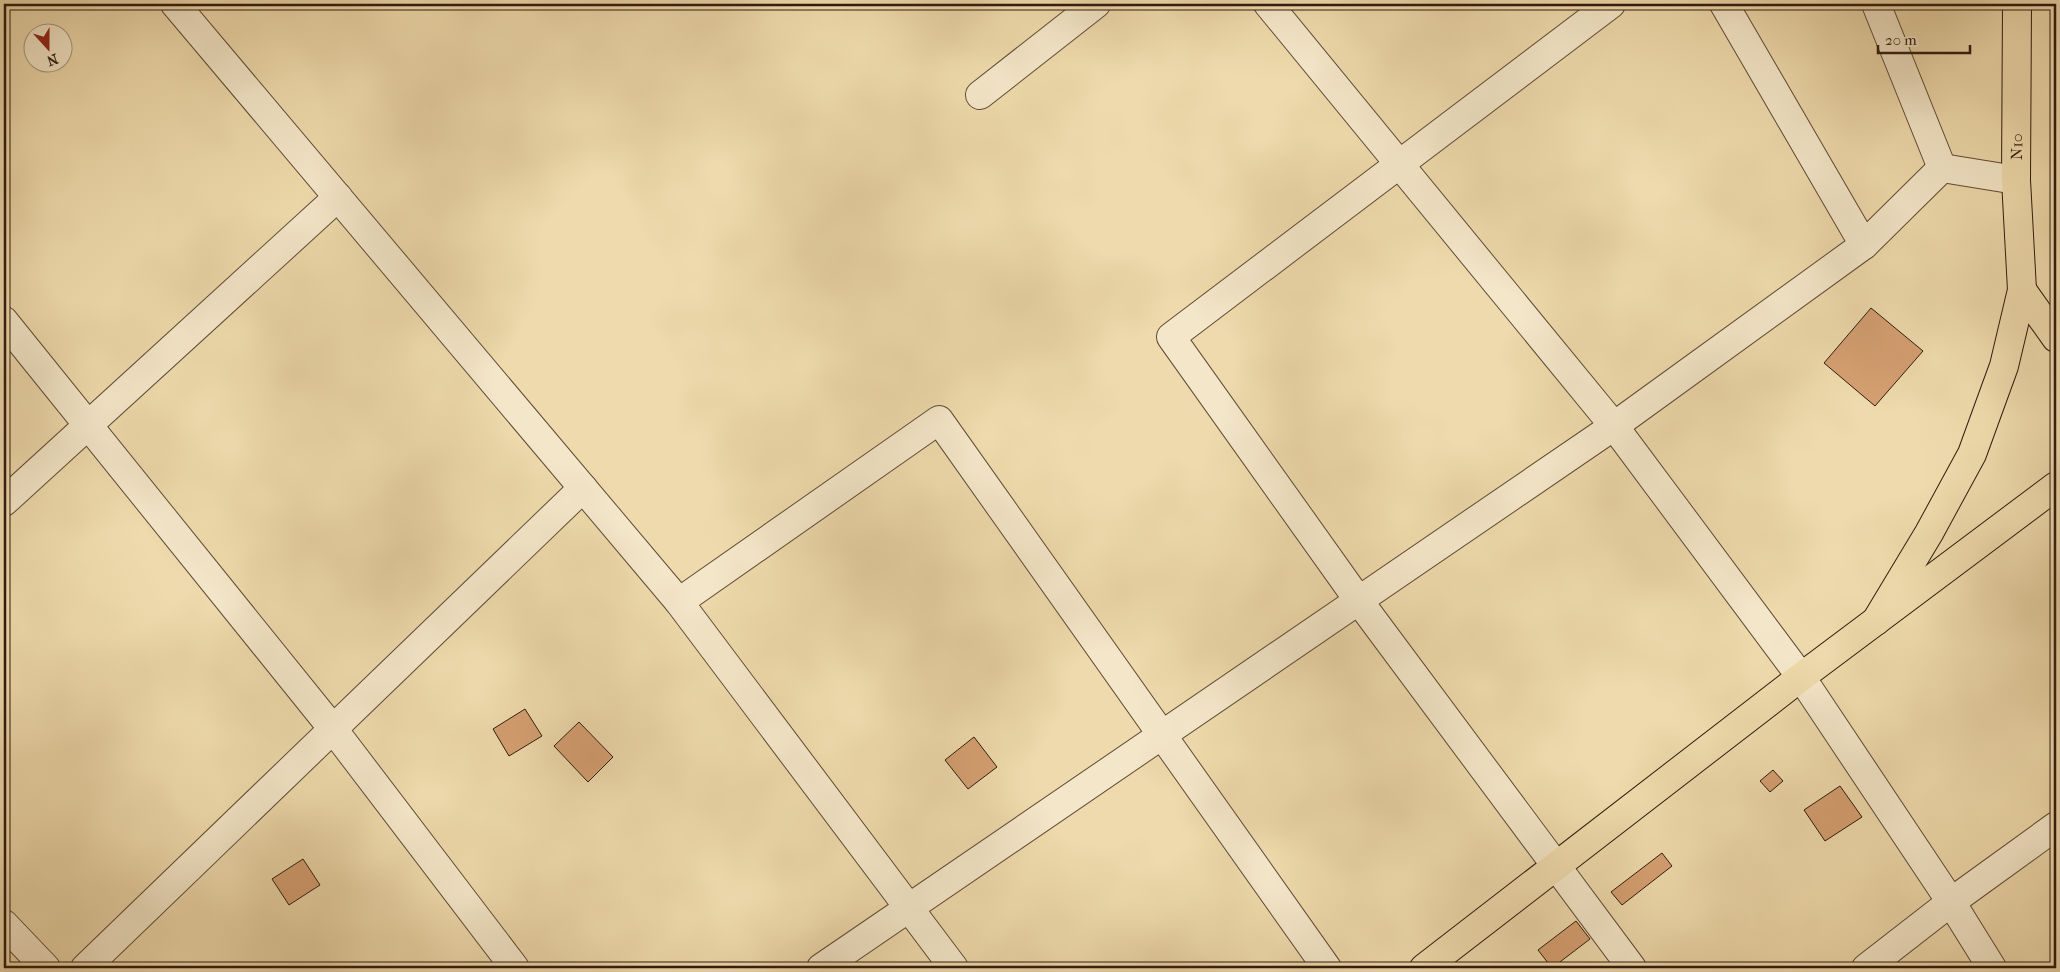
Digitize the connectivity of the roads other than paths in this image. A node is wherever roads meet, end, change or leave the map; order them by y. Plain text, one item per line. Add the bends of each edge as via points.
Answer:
1 (176, 4) edge
2 (1096, 4) edge
3 (1268, 4) edge
4 (1611, 4) edge
5 (1724, 4) edge
6 (1876, 4) edge
7 (2017, 4) edge
8 (980, 95) dead end
9 (1400, 164) junction
10 (1942, 168) junction
11 (2016, 180) junction
12 (338, 197) junction
13 (1864, 245) junction
14 (2022, 290) junction
15 (4, 320) edge
16 (2056, 338) edge
17 (88, 425) junction
18 (1614, 426) junction
19 (583, 488) junction
20 (2053, 495) edge
21 (4, 502) edge
22 (1359, 601) junction
23 (679, 602) junction
24 (1875, 623) junction
25 (1801, 677) junction
26 (333, 729) junction
27 (1162, 735) junction
28 (2056, 826) edge
29 (1557, 866) junction
30 (1951, 902) junction
31 (910, 907) junction
32 (4, 924) edge
33 (46, 968) edge
34 (85, 968) edge
35 (515, 968) edge
36 (821, 968) edge
37 (954, 968) edge
38 (1327, 968) edge
39 (1424, 968) edge
40 (1632, 968) edge
41 (1866, 968) edge
42 (1992, 968) edge

1 - 12 street
2 - 8 street
3 - 9 street
4 - 9 street
5 - 13 street
6 - 10 street
7 - 11 main road, N10
9 - 18 street
9 - 22 street via 1171,337
10 - 11 street
10 - 13 street
11 - 14 main road, N10
12 - 17 street
12 - 19 street
13 - 18 street
14 - 16 main road
14 - 24 main road, N10 via 2004,366 1972,454
15 - 17 street
17 - 21 street
17 - 26 street
18 - 22 street
18 - 25 street
19 - 23 street
19 - 26 street
20 - 24 main road
22 - 27 street
22 - 29 street
23 - 27 street via 939,420
23 - 31 street
24 - 25 main road
25 - 29 main road
25 - 30 street
26 - 34 street
26 - 35 street
27 - 31 street
27 - 38 street
28 - 30 street
29 - 39 main road
29 - 40 street
30 - 41 street
30 - 42 street
31 - 36 street
31 - 37 street
32 - 33 street

